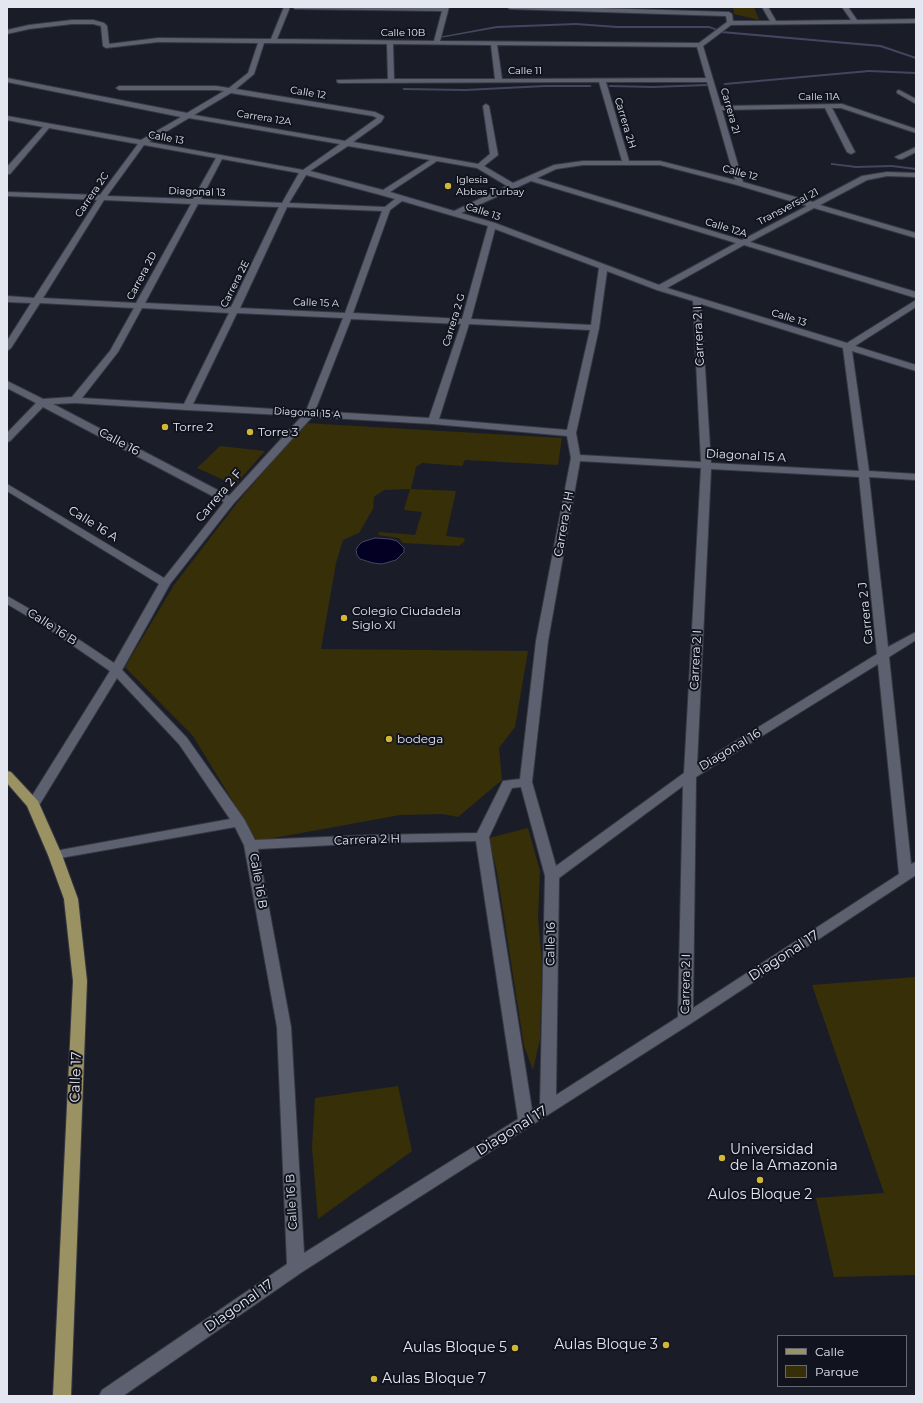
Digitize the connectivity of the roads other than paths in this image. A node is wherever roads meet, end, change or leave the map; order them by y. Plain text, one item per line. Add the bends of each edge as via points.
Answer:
1 (287, 7) edge
2 (295, 7) edge
3 (366, 7) edge
4 (510, 7) edge
5 (729, 7) edge
6 (765, 7) edge
7 (845, 7) edge
8 (446, 8) edge
9 (569, 8) edge
10 (651, 9) edge
11 (729, 14) junction
12 (855, 21) junction
13 (916, 21) edge
14 (774, 22) junction
15 (730, 23) junction
16 (7, 32) edge
17 (260, 42) junction
18 (273, 42) junction
19 (390, 43) junction
20 (436, 43) junction
21 (494, 43) junction
22 (700, 45) junction
23 (7, 80) edge
24 (710, 80) junction
25 (339, 81) dead end
26 (391, 81) junction
27 (499, 81) junction
28 (602, 81) junction
29 (119, 88) dead end
30 (231, 90) junction
31 (899, 92) dead end
32 (916, 102) edge
33 (486, 106) dead end
34 (828, 106) junction
35 (718, 108) junction
36 (189, 116) junction
37 (7, 118) edge
38 (48, 125) junction
39 (916, 131) edge
40 (349, 143) junction
41 (142, 144) junction
42 (916, 149) edge
43 (851, 152) dead end
44 (220, 157) junction
45 (899, 157) dead end
46 (437, 158) junction
47 (626, 162) junction
48 (479, 166) junction
49 (7, 172) edge
50 (304, 172) junction
51 (916, 175) edge
52 (530, 178) junction
53 (740, 183) junction
54 (514, 186) junction
55 (384, 193) junction
56 (7, 194) edge
57 (401, 198) junction
58 (101, 199) junction
59 (194, 202) junction
60 (284, 205) junction
61 (813, 205) junction
62 (387, 209) junction
63 (454, 214) junction
64 (492, 225) junction
65 (916, 236) edge
66 (742, 243) junction
67 (603, 267) junction
68 (660, 288) junction
69 (916, 295) edge
70 (7, 299) edge
71 (697, 300) junction
72 (36, 301) junction
73 (916, 303) edge
74 (139, 305) junction
75 (234, 311) junction
76 (348, 316) junction
77 (466, 322) junction
78 (595, 328) junction
79 (847, 347) junction
80 (7, 348) edge
81 (916, 368) edge
82 (7, 384) edge
83 (75, 400) junction
84 (42, 402) junction
85 (187, 407) junction
86 (310, 413) junction
87 (433, 421) junction
88 (571, 433) junction
89 (7, 439) edge
90 (576, 458) junction
91 (706, 467) junction
92 (864, 474) junction
93 (916, 477) edge
94 (7, 487) edge
95 (230, 501) junction
96 (165, 584) junction
97 (7, 599) edge
98 (916, 635) edge
99 (884, 656) junction
100 (116, 670) junction
101 (7, 775) edge
102 (690, 775) junction
103 (526, 782) junction
104 (33, 804) junction
105 (239, 822) junction
106 (482, 837) junction
107 (251, 845) junction
108 (55, 855) junction
109 (911, 872) edge
110 (552, 876) junction
111 (685, 1020) junction
112 (548, 1108) junction
113 (526, 1122) junction
114 (296, 1267) junction
115 (62, 1396) edge
116 (108, 1396) edge

1 - 18 street
2 - 3 street
3 - 8 street
4 - 9 street
5 - 11 street
6 - 14 street
7 - 12 street
8 - 20 street
9 - 10 street
10 - 11 street
11 - 15 street
12 - 13 street
12 - 14 street
14 - 15 street
15 - 22 street
16 - 17 street, Calle 10B via 72,22 102,24 106,46 158,40
17 - 18 street, Calle 10B
17 - 30 street via 251,74
18 - 19 street, Calle 10B
19 - 20 street, Calle 10B
19 - 26 street
20 - 21 street, Calle 10B
21 - 22 street, Calle 10B
21 - 27 street
22 - 24 street, Carrera 2I
23 - 36 street, Carrera 12A
24 - 28 street, Calle 11
24 - 35 street, Carrera 2I
25 - 26 street, Calle 11
26 - 27 street, Calle 11
27 - 28 street, Calle 11
28 - 47 street, Carrera 2H via 600,89
29 - 30 street, Calle 12
30 - 36 street, Carrera 2C
30 - 40 street, Calle 12 via 381,117
31 - 32 street
33 - 48 street via 494,155
34 - 35 street, Calle 11A
34 - 39 street, Calle 11A via 842,106
34 - 43 street
35 - 53 street, Carrera 2I
36 - 40 street, Carrera 12A
36 - 41 street, Carrera 2C
37 - 38 street, Calle 13
38 - 41 street, Calle 13
38 - 49 street
40 - 46 street, Carrera 12A
40 - 50 street
41 - 44 street, Calle 13
41 - 58 street, Carrera 2C
42 - 45 street
44 - 50 street, Calle 13
44 - 59 street, Carrera 2D
46 - 48 street, Carrera 12A
46 - 55 street
47 - 52 street, Calle 12 via 554,167
47 - 53 street, Calle 12 via 660,163
48 - 54 street, Carrera 12A
50 - 55 street, Calle 13
50 - 60 street, Carrera 2E
51 - 61 street, Transversal 21 via 887,174 865,178
52 - 54 street, Calle 12
52 - 66 street, Calle 12A
53 - 61 street, Calle 12
54 - 63 street, Calle 12
55 - 57 street, Calle 13
56 - 58 street, Diagonal 13
57 - 62 street
57 - 63 street, Calle 13
58 - 59 street, Diagonal 13
58 - 72 street, Carrera 2C
59 - 60 street, Diagonal 13
59 - 74 street, Carrera 2D
60 - 62 street, Diagonal 13
60 - 75 street, Carrera 2E
61 - 65 street, Calle 12
61 - 66 street, Transversal 21
62 - 76 street, Carrera 2 F
63 - 64 street, Calle 13
64 - 67 street, Calle 13
64 - 77 street, Carrera 2 G
66 - 68 street, Transversal 21
66 - 69 street, Calle 12A
67 - 68 street, Calle 13
67 - 78 street, Carrera 2 H
68 - 71 street, Calle 13
70 - 72 street, Calle 15 A
71 - 79 street, Calle 13
71 - 91 street, Carrera 2 I
72 - 74 street, Calle 15 A
72 - 80 street, Carrera 2C
73 - 79 street
74 - 75 street, Calle 15 A
74 - 83 street, Carrera 2D via 114,352
75 - 76 street, Calle 15 A
75 - 85 street, Carrera 2E
76 - 77 street, Calle 15 A
76 - 86 street, Carrera 2 F
77 - 78 street, Calle 15 A
77 - 87 street, Carrera 2 G
78 - 88 street, Carrera 2 H
79 - 81 street, Calle 13
79 - 92 street, Carrera 2 J
82 - 84 street, Calle 16
83 - 84 street, Diagonal 15 A
83 - 85 street, Diagonal 15 A
84 - 89 street
84 - 95 street, Calle 16
85 - 86 street, Diagonal 15 A
86 - 87 street, Diagonal 15 A
86 - 95 street, Carrera 2 F
87 - 88 street, Diagonal 15 A
88 - 90 street, Carrera 2 H
90 - 91 street, Diagonal 15 A
90 - 103 street, Carrera 2 H via 542,641
91 - 92 street, Diagonal 15 A
91 - 102 street, Carrera 2 I
92 - 93 street, Diagonal 15 A
92 - 99 street, Carrera 2 J
94 - 96 street, Calle 16 A
95 - 96 street, Carrera 2 F
96 - 100 street, Carrera 2 F
97 - 100 street, Calle 16 B
98 - 99 street, Diagonal 16
99 - 102 street, Diagonal 16
99 - 109 street, Carrera 2 J
100 - 104 street, Carrera 2 F
100 - 105 street, Calle 16 B via 183,741
101 - 104 main road, Calle 17
102 - 110 street, Diagonal 16
102 - 111 street, Carrera 2 I
103 - 106 street via 507,784
103 - 110 street, Calle 16
104 - 108 main road, Calle 17
105 - 107 street, Calle 16 B
105 - 108 street
106 - 107 street, Carrera 2 H via 371,838
106 - 113 street
107 - 114 street, Calle 16 B via 284,1027
108 - 115 main road, Calle 17 via 71,899 80,982
109 - 111 street, Diagonal 17
110 - 112 street, Calle 16
111 - 112 street, Diagonal 17
112 - 113 street, Diagonal 17
113 - 114 street, Diagonal 17
114 - 116 street, Diagonal 17

